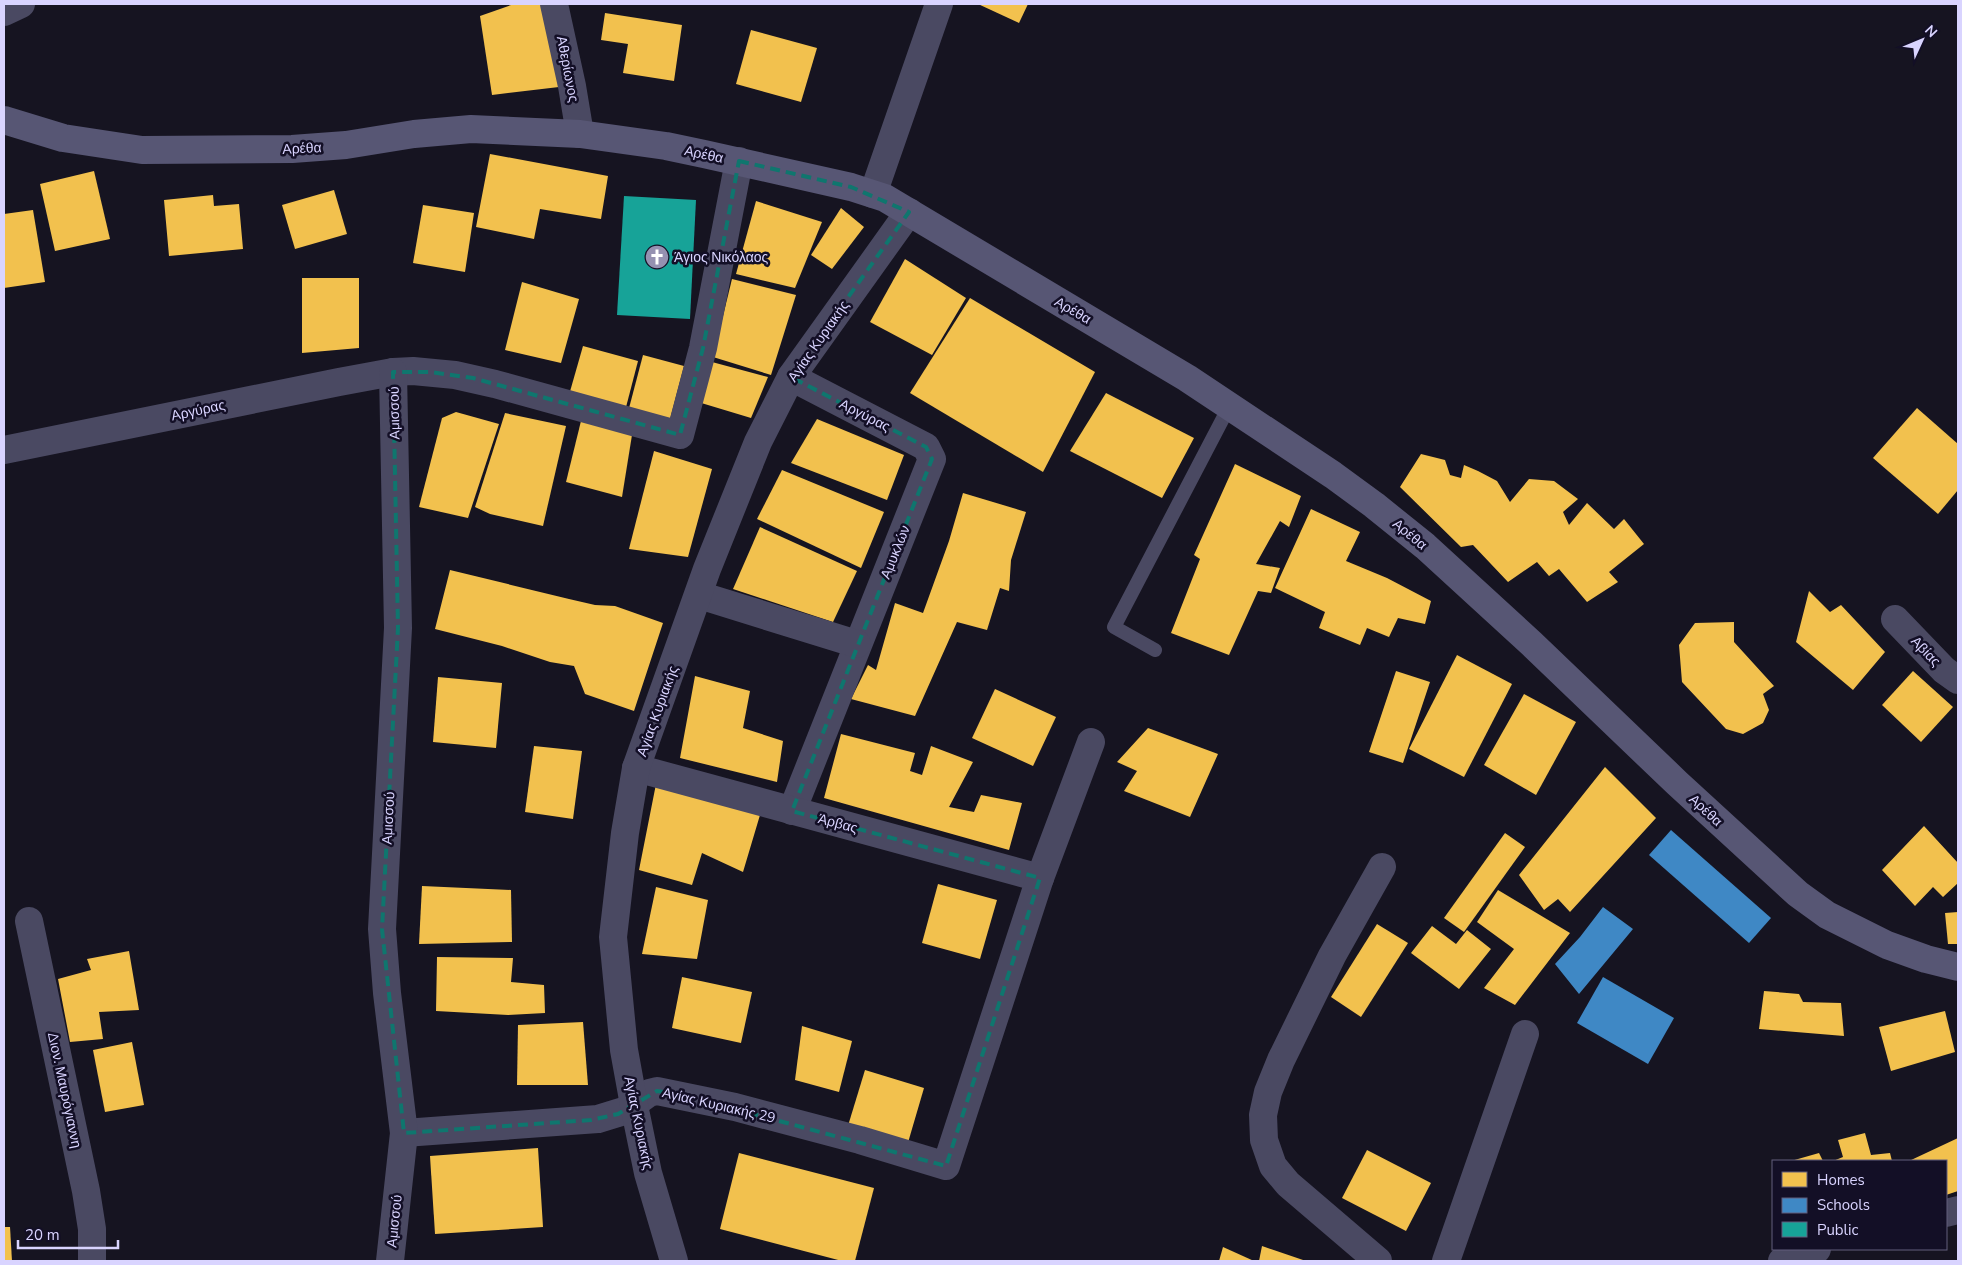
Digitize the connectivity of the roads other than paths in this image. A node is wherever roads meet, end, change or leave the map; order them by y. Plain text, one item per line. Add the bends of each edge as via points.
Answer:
1 (21, 4) edge
2 (554, 4) edge
3 (939, 4) edge
4 (4, 12) edge
5 (4, 120) edge
6 (580, 134) junction
7 (739, 161) junction
8 (873, 194) junction
9 (908, 212) junction
10 (393, 372) junction
11 (792, 378) junction
12 (1230, 405) junction
13 (4, 450) edge
14 (932, 459) joint
15 (699, 595) junction
16 (1895, 619) dead end
17 (857, 644) junction
18 (1154, 650) dead end
19 (1958, 680) edge
20 (1091, 742) dead end
21 (636, 768) junction
22 (792, 811) junction
23 (1382, 867) dead end
24 (1040, 878) junction
25 (29, 921) dead end
26 (1958, 967) edge
27 (1524, 1034) dead end
28 (634, 1105) junction
29 (404, 1134) junction
30 (1814, 1250) edge
31 (92, 1261) edge
32 (390, 1261) edge
33 (674, 1261) edge
34 (1378, 1261) edge
35 (1446, 1261) edge
36 (1782, 1261) edge

1 - 4 street
2 - 6 street, Αθερίωνος
3 - 8 street
5 - 6 street, Αρέθα via 63,138 142,150 292,149 471,129
6 - 7 street, Αρέθα via 666,146
7 - 8 street, Αρέθα
7 - 10 street, Αργύρας via 703,348 680,435 473,378 430,372
8 - 9 street, Αρέθα
9 - 11 street, Αγίας Κυριακής
9 - 12 street, Αρέθα
10 - 13 street, Αργύρας
10 - 29 street, Αμισσού via 398,628 382,929 386,993
11 - 14 street, Αργύρας via 926,447
11 - 15 street, Αγίας Κυριακής via 758,442
12 - 18 lane via 1114,627
12 - 26 street, Αρέθα via 1333,475 1425,546 1798,894 1828,915 1887,945
14 - 17 street, Αμυκλών
15 - 17 street
15 - 21 street, Αγίας Κυριακής
16 - 19 street, Αβίας via 1944,670
17 - 22 street, Αμυκλών
20 - 24 street
21 - 22 street, Άρβας
21 - 28 street, Αγίας Κυριακής via 612,937 624,1050
22 - 24 street, Άρβας
23 - 34 street via 1332,956 1280,1060 1263,1115 1264,1140 1273,1166 1288,1184
24 - 28 street, Αγίας Κυριακής 29 via 946,1166 795,1123 666,1092 653,1092
25 - 31 street, Διον. Μαυρόγιαννη via 86,1191 92,1230
27 - 35 street
28 - 29 street, Αγίας Κυριακής 29 via 611,1116 591,1120
28 - 33 street, Αγίας Κυριακής via 648,1173
29 - 32 street, Αμισσού
30 - 36 street

